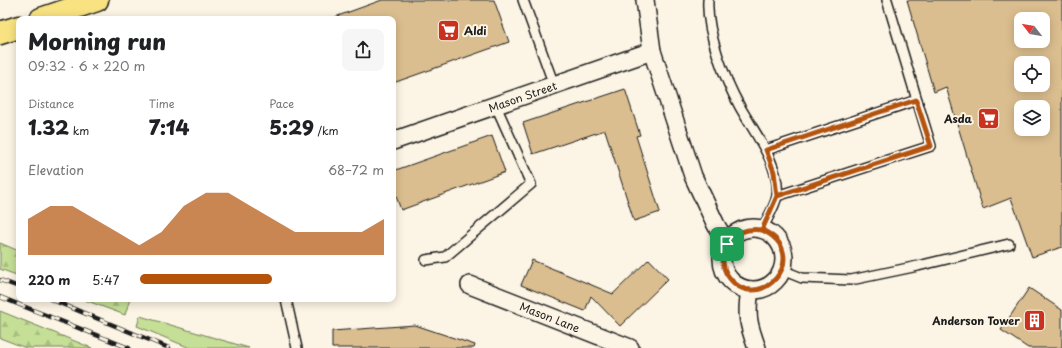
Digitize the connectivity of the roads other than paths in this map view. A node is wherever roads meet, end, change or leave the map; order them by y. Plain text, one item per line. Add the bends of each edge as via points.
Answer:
1 (97, 0) edge
2 (523, 0) edge
3 (645, 0) edge
4 (708, 0) edge
5 (887, 0) edge
6 (50, 16) edge
7 (16, 27) edge
8 (0, 33) edge
9 (652, 51) junction
10 (554, 84) junction
11 (916, 100) junction
12 (496, 106) junction
13 (396, 140) edge
14 (766, 150) junction
15 (777, 196) junction
16 (762, 230) junction
17 (727, 244) junction
18 (1009, 244) dead end
19 (426, 260) dead end
20 (782, 270) junction
21 (470, 285) dead end
22 (750, 290) junction
23 (287, 302) edge
24 (297, 348) edge
25 (630, 348) edge
26 (757, 348) edge

1 - 6 main road
2 - 10 lane
3 - 9 street
4 - 14 lane via 709,24 726,79
5 - 11 lane
7 - 8 main road
9 - 10 street, Mason Street
9 - 17 street via 693,176
10 - 12 street, Mason Street
11 - 14 lane
11 - 15 lane via 931,146
12 - 13 street, Mason Street
12 - 19 lane via 531,184 445,257
14 - 15 lane via 774,172
15 - 16 lane
16 - 17 street via 752,228 742,231 733,236
16 - 20 street via 771,234 783,250
17 - 22 street via 723,253 726,273 732,282
18 - 20 lane via 851,280 802,278
20 - 22 street via 769,286 760,290
21 - 25 street, Mason Lane
22 - 26 street via 746,312
23 - 24 lane

